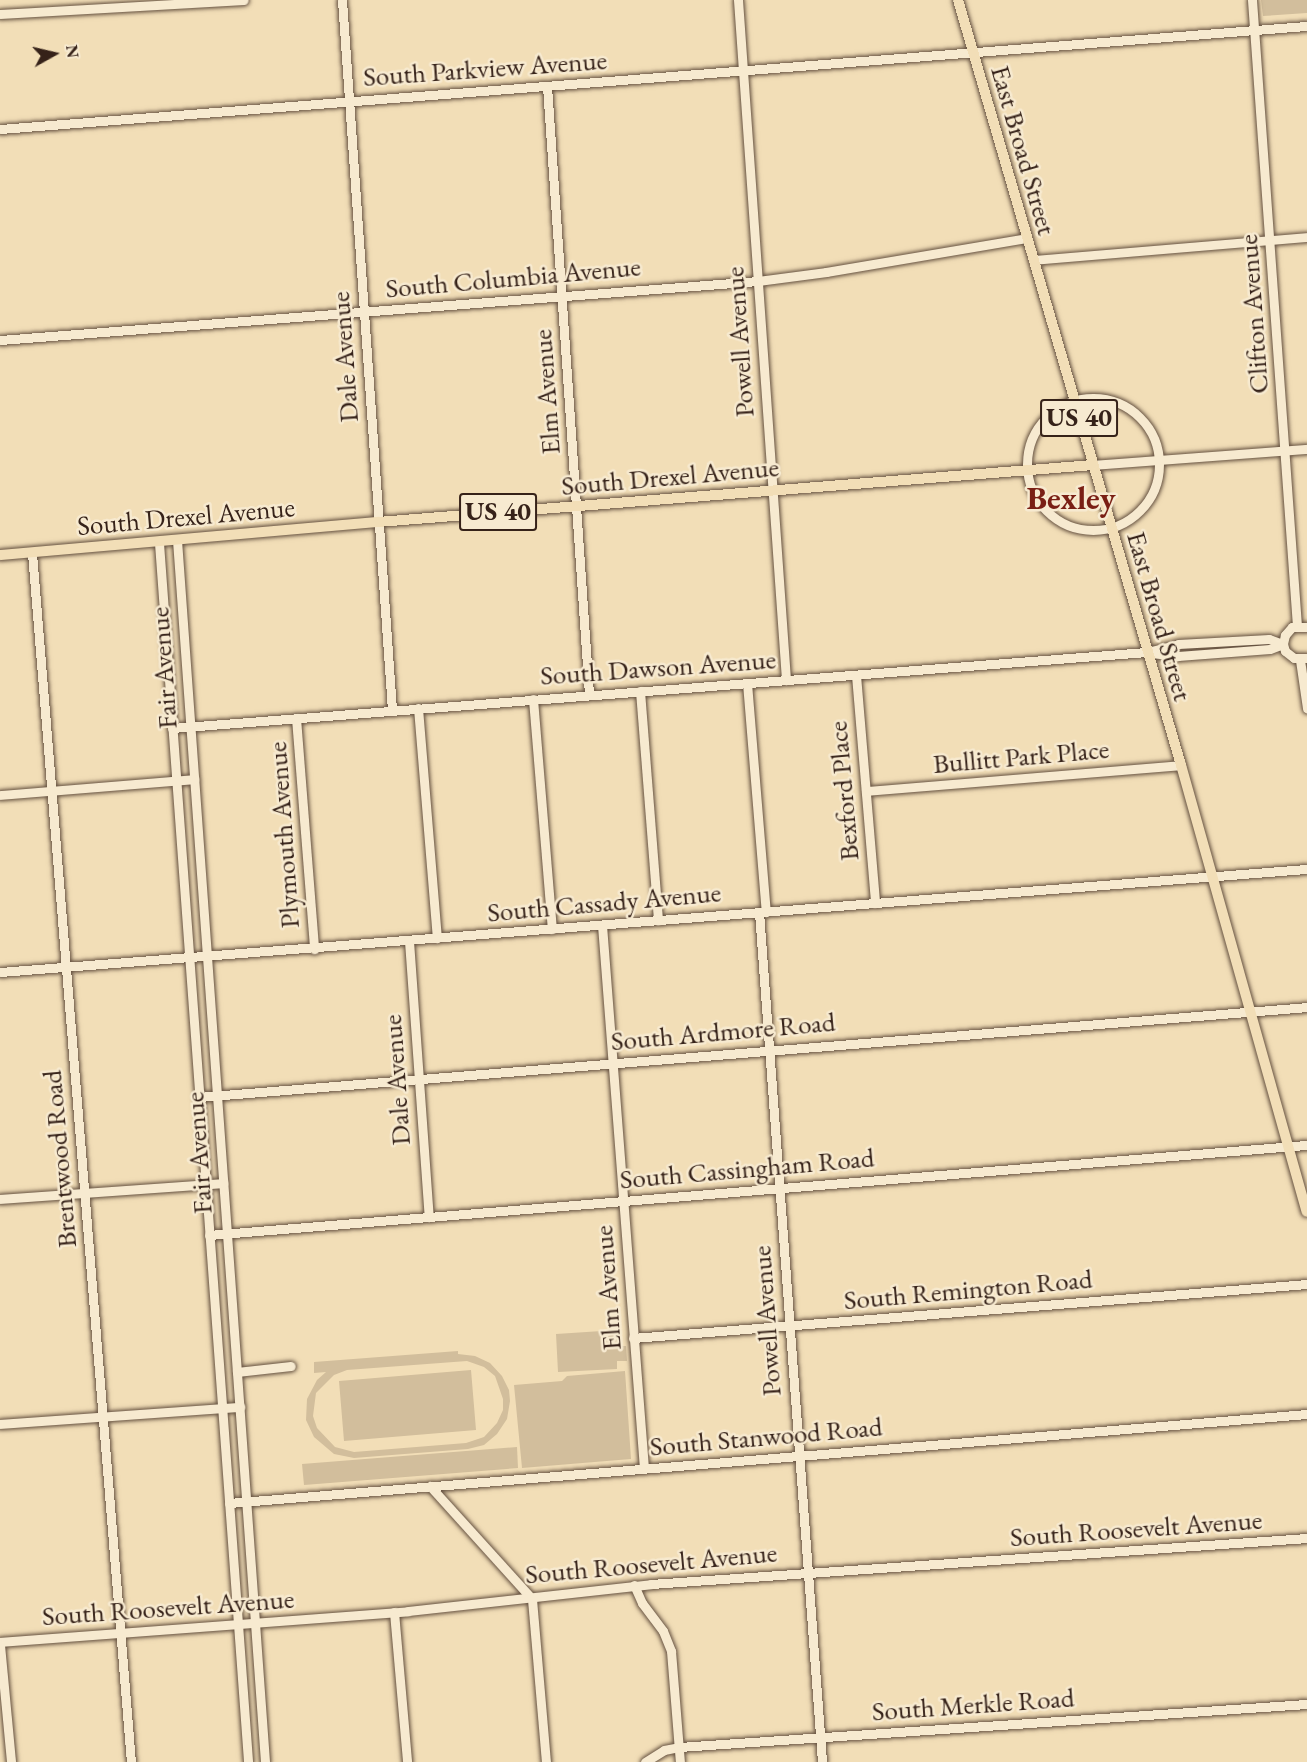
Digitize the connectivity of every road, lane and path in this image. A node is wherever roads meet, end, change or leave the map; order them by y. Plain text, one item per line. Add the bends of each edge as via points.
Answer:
1 (244, 0) edge
2 (342, 0) edge
3 (738, 0) edge
4 (958, 0) edge
5 (1252, 0) edge
6 (125, 3) edge
7 (0, 14) edge
8 (1307, 26) edge
9 (1253, 30) junction
10 (973, 53) junction
11 (743, 71) junction
12 (547, 86) junction
13 (349, 101) junction
14 (0, 129) edge
15 (1307, 237) edge
16 (1026, 238) junction
17 (1270, 240) junction
18 (1033, 261) junction
19 (758, 280) junction
20 (562, 296) junction
21 (364, 312) junction
22 (0, 340) edge
23 (1075, 401) junction
24 (1307, 449) edge
25 (1285, 450) junction
26 (1158, 460) junction
27 (1093, 465) junction
28 (1027, 471) junction
29 (772, 491) junction
30 (576, 506) junction
31 (378, 522) junction
32 (1111, 528) junction
33 (177, 540) junction
34 (159, 543) junction
35 (32, 553) junction
36 (0, 555) edge
37 (1302, 626) edge
38 (1283, 644) junction
39 (1147, 652) junction
40 (1303, 659) edge
41 (856, 675) junction
42 (786, 680) junction
43 (747, 683) junction
44 (640, 691) junction
45 (589, 695) junction
46 (533, 699) junction
47 (418, 708) junction
48 (1307, 708) edge
49 (392, 710) junction
50 (296, 718) junction
51 (190, 726) junction
52 (172, 728) junction
53 (1181, 765) junction
54 (194, 779) junction
55 (176, 780) junction
56 (51, 791) junction
57 (866, 791) junction
58 (0, 795) edge
59 (1307, 869) edge
60 (1212, 876) junction
61 (874, 903) junction
62 (762, 912) junction
63 (658, 920) junction
64 (602, 925) junction
65 (552, 929) junction
66 (437, 938) junction
67 (409, 941) junction
68 (314, 949) junction
69 (207, 957) junction
70 (189, 958) junction
71 (65, 968) junction
72 (0, 972) edge
73 (1307, 1007) edge
74 (1250, 1011) junction
75 (770, 1050) junction
76 (613, 1063) junction
77 (419, 1078) junction
78 (217, 1095) junction
79 (199, 1097) junction
80 (1307, 1146) edge
81 (1288, 1147) junction
82 (223, 1183) junction
83 (206, 1184) junction
84 (780, 1188) junction
85 (84, 1192) junction
86 (0, 1199) edge
87 (623, 1201) junction
88 (1307, 1212) edge
89 (429, 1217) junction
90 (227, 1233) junction
91 (209, 1235) junction
92 (1307, 1284) edge
93 (790, 1326) junction
94 (633, 1338) junction
95 (291, 1366) dead end
96 (237, 1372) junction
97 (240, 1407) junction
98 (222, 1409) junction
99 (1307, 1414) edge
100 (102, 1416) junction
101 (0, 1424) edge
102 (799, 1456) junction
103 (644, 1468) junction
104 (430, 1486) junction
105 (246, 1501) junction
106 (229, 1503) junction
107 (1307, 1538) edge
108 (807, 1573) junction
109 (634, 1585) junction
110 (530, 1595) junction
111 (394, 1612) junction
112 (255, 1624) junction
113 (238, 1625) junction
114 (120, 1634) junction
115 (0, 1643) edge
116 (1307, 1704) edge
117 (820, 1737) junction
118 (679, 1748) junction
119 (11, 1762) edge
120 (131, 1762) edge
121 (248, 1762) edge
122 (265, 1762) edge
123 (407, 1762) edge
124 (546, 1762) edge
125 (645, 1762) edge
126 (680, 1762) edge
127 (822, 1762) edge

1 - 6 street
2 - 13 street, Dale Avenue
3 - 11 street, Powell Avenue
4 - 10 main road, East Broad Street / US 40
5 - 9 street, Clifton Avenue
6 - 7 street
8 - 9 street, South Parkview Avenue
9 - 10 street, South Parkview Avenue
9 - 17 street, Clifton Avenue
10 - 11 street, South Parkview Avenue
10 - 16 main road, East Broad Street / US 40
11 - 12 street, South Parkview Avenue
11 - 19 street, Powell Avenue
12 - 13 street, South Parkview Avenue
12 - 20 street, Elm Avenue
13 - 14 street, South Parkview Avenue
13 - 21 street, Dale Avenue
15 - 17 street
16 - 18 main road, East Broad Street / US 40
16 - 19 street, South Columbia Avenue
17 - 18 street
17 - 25 street, Clifton Avenue
18 - 23 main road, East Broad Street / US 40
19 - 20 street, South Columbia Avenue
19 - 29 street, Powell Avenue
20 - 21 street, South Columbia Avenue
20 - 30 street, Elm Avenue
21 - 22 street, South Columbia Avenue
21 - 31 street, Dale Avenue
23 - 26 street via 1104,399 1131,411 1150,432
23 - 27 main road, East Broad Street / US 40
23 - 28 street via 1053,411 1038,427 1029,448
24 - 25 street
25 - 26 street
25 - 37 street, Clifton Avenue
26 - 27 street
26 - 32 street via 1155,484 1147,502 1131,518
27 - 28 main road, South Drexel Avenue / US 40
27 - 32 main road, East Broad Street
28 - 29 main road, South Drexel Avenue / US 40
28 - 32 street via 1035,496 1049,515 1084,530
29 - 30 main road, South Drexel Avenue / US 40
29 - 42 street, Powell Avenue
30 - 31 main road, South Drexel Avenue / US 40
30 - 45 street, Elm Avenue
31 - 33 main road, South Drexel Avenue / US 40
31 - 49 street, Dale Avenue
32 - 39 main road, East Broad Street
33 - 34 main road, South Drexel Avenue / US 40
33 - 51 street, Fair Avenue
34 - 35 main road, South Drexel Avenue / US 40
34 - 52 street, Fair Avenue
35 - 36 main road, South Drexel Avenue / US 40
35 - 56 street, Brentwood Road
37 - 38 street via 1288,630
38 - 39 street, South Dawson Avenue via 1270,649 1178,656
38 - 40 street via 1289,656
39 - 41 street, South Dawson Avenue
39 - 53 main road, East Broad Street
40 - 48 street
41 - 42 street, South Dawson Avenue
41 - 57 street, Bexford Place
42 - 43 street, South Dawson Avenue
43 - 44 street, South Dawson Avenue
43 - 62 street, Powell Avenue
44 - 45 street, South Dawson Avenue
44 - 63 street
45 - 46 street, South Dawson Avenue
46 - 47 street, South Dawson Avenue
46 - 65 street
47 - 49 street, South Dawson Avenue
47 - 66 street
49 - 50 street, South Dawson Avenue
50 - 51 street, South Dawson Avenue
50 - 68 street, Plymouth Avenue
51 - 52 street, South Dawson Avenue
51 - 54 street, Fair Avenue
52 - 55 street, Fair Avenue
53 - 57 street, Bullitt Park Place
53 - 60 main road, East Broad Street
54 - 55 street
54 - 69 street, Fair Avenue
55 - 56 street
55 - 70 street, Fair Avenue
56 - 58 street
56 - 71 street, Brentwood Road
57 - 61 street, Bexford Place
59 - 60 street, South Cassady Avenue
60 - 61 street, South Cassady Avenue
60 - 74 main road, East Broad Street
61 - 62 street, South Cassady Avenue
62 - 63 street, South Cassady Avenue
62 - 75 street, Powell Avenue
63 - 64 street, South Cassady Avenue
64 - 65 street, South Cassady Avenue
64 - 76 street, Elm Avenue
65 - 66 street, South Cassady Avenue
66 - 67 street, South Cassady Avenue
67 - 68 street, South Cassady Avenue
67 - 77 street, Dale Avenue
68 - 69 street, South Cassady Avenue
69 - 70 street, South Cassady Avenue
69 - 78 street, Fair Avenue
70 - 71 street, South Cassady Avenue
70 - 79 street, Fair Avenue
71 - 72 street, South Cassady Avenue
71 - 85 street, Brentwood Road
73 - 74 street, South Ardmore Road
74 - 75 street, South Ardmore Road
74 - 81 main road, East Broad Street
75 - 76 street, South Ardmore Road
75 - 84 street, Powell Avenue
76 - 77 street, South Ardmore Road
76 - 87 street, Elm Avenue
77 - 78 street, South Ardmore Road
77 - 89 street, Dale Avenue
78 - 79 street, South Ardmore Road
78 - 82 street, Fair Avenue
79 - 83 street, Fair Avenue
80 - 81 street, South Cassingham Road
81 - 84 street, South Cassingham Road
81 - 88 main road, East Broad Street
82 - 83 street
82 - 90 street, Fair Avenue
83 - 85 street
83 - 91 street, Fair Avenue
84 - 87 street, South Cassingham Road
84 - 93 street, Powell Avenue
85 - 86 street
85 - 100 street, Brentwood Road
87 - 89 street, South Cassingham Road
87 - 94 street, Elm Avenue
89 - 90 street, South Cassingham Road
90 - 91 street, South Cassingham Road
90 - 96 street, Fair Avenue
91 - 98 street, Fair Avenue
92 - 93 street, South Remington Road
93 - 94 street, South Remington Road
93 - 102 street, Powell Avenue
94 - 103 street, Elm Avenue
95 - 96 street
96 - 97 street, Fair Avenue
97 - 98 street
97 - 105 street, Fair Avenue
98 - 100 street
98 - 106 street, Fair Avenue
99 - 102 street, South Stanwood Road
100 - 101 street
100 - 114 street, Brentwood Road
102 - 103 street, South Stanwood Road
102 - 108 street, Powell Avenue
103 - 104 street, South Stanwood Road
104 - 105 street, South Stanwood Road
104 - 110 street
105 - 106 street, South Stanwood Road
105 - 112 street, Fair Avenue
106 - 113 street, Fair Avenue
107 - 108 street, South Roosevelt Avenue
108 - 109 street, South Roosevelt Avenue
108 - 117 street, Powell Avenue
109 - 110 street, South Roosevelt Avenue
109 - 118 street via 663,1631 671,1652
110 - 111 street, South Roosevelt Avenue
110 - 124 street
111 - 112 street, South Roosevelt Avenue
111 - 123 street
112 - 113 street, South Roosevelt Avenue
112 - 122 street, Fair Avenue
113 - 114 street, South Roosevelt Avenue
113 - 121 street, Fair Avenue
114 - 115 street, South Roosevelt Avenue
114 - 120 street, Brentwood Road
115 - 119 street
116 - 117 street, South Merkle Road
117 - 118 street, South Merkle Road
117 - 127 street, Powell Avenue
118 - 125 street, South Merkle Road via 664,1750
118 - 126 street

